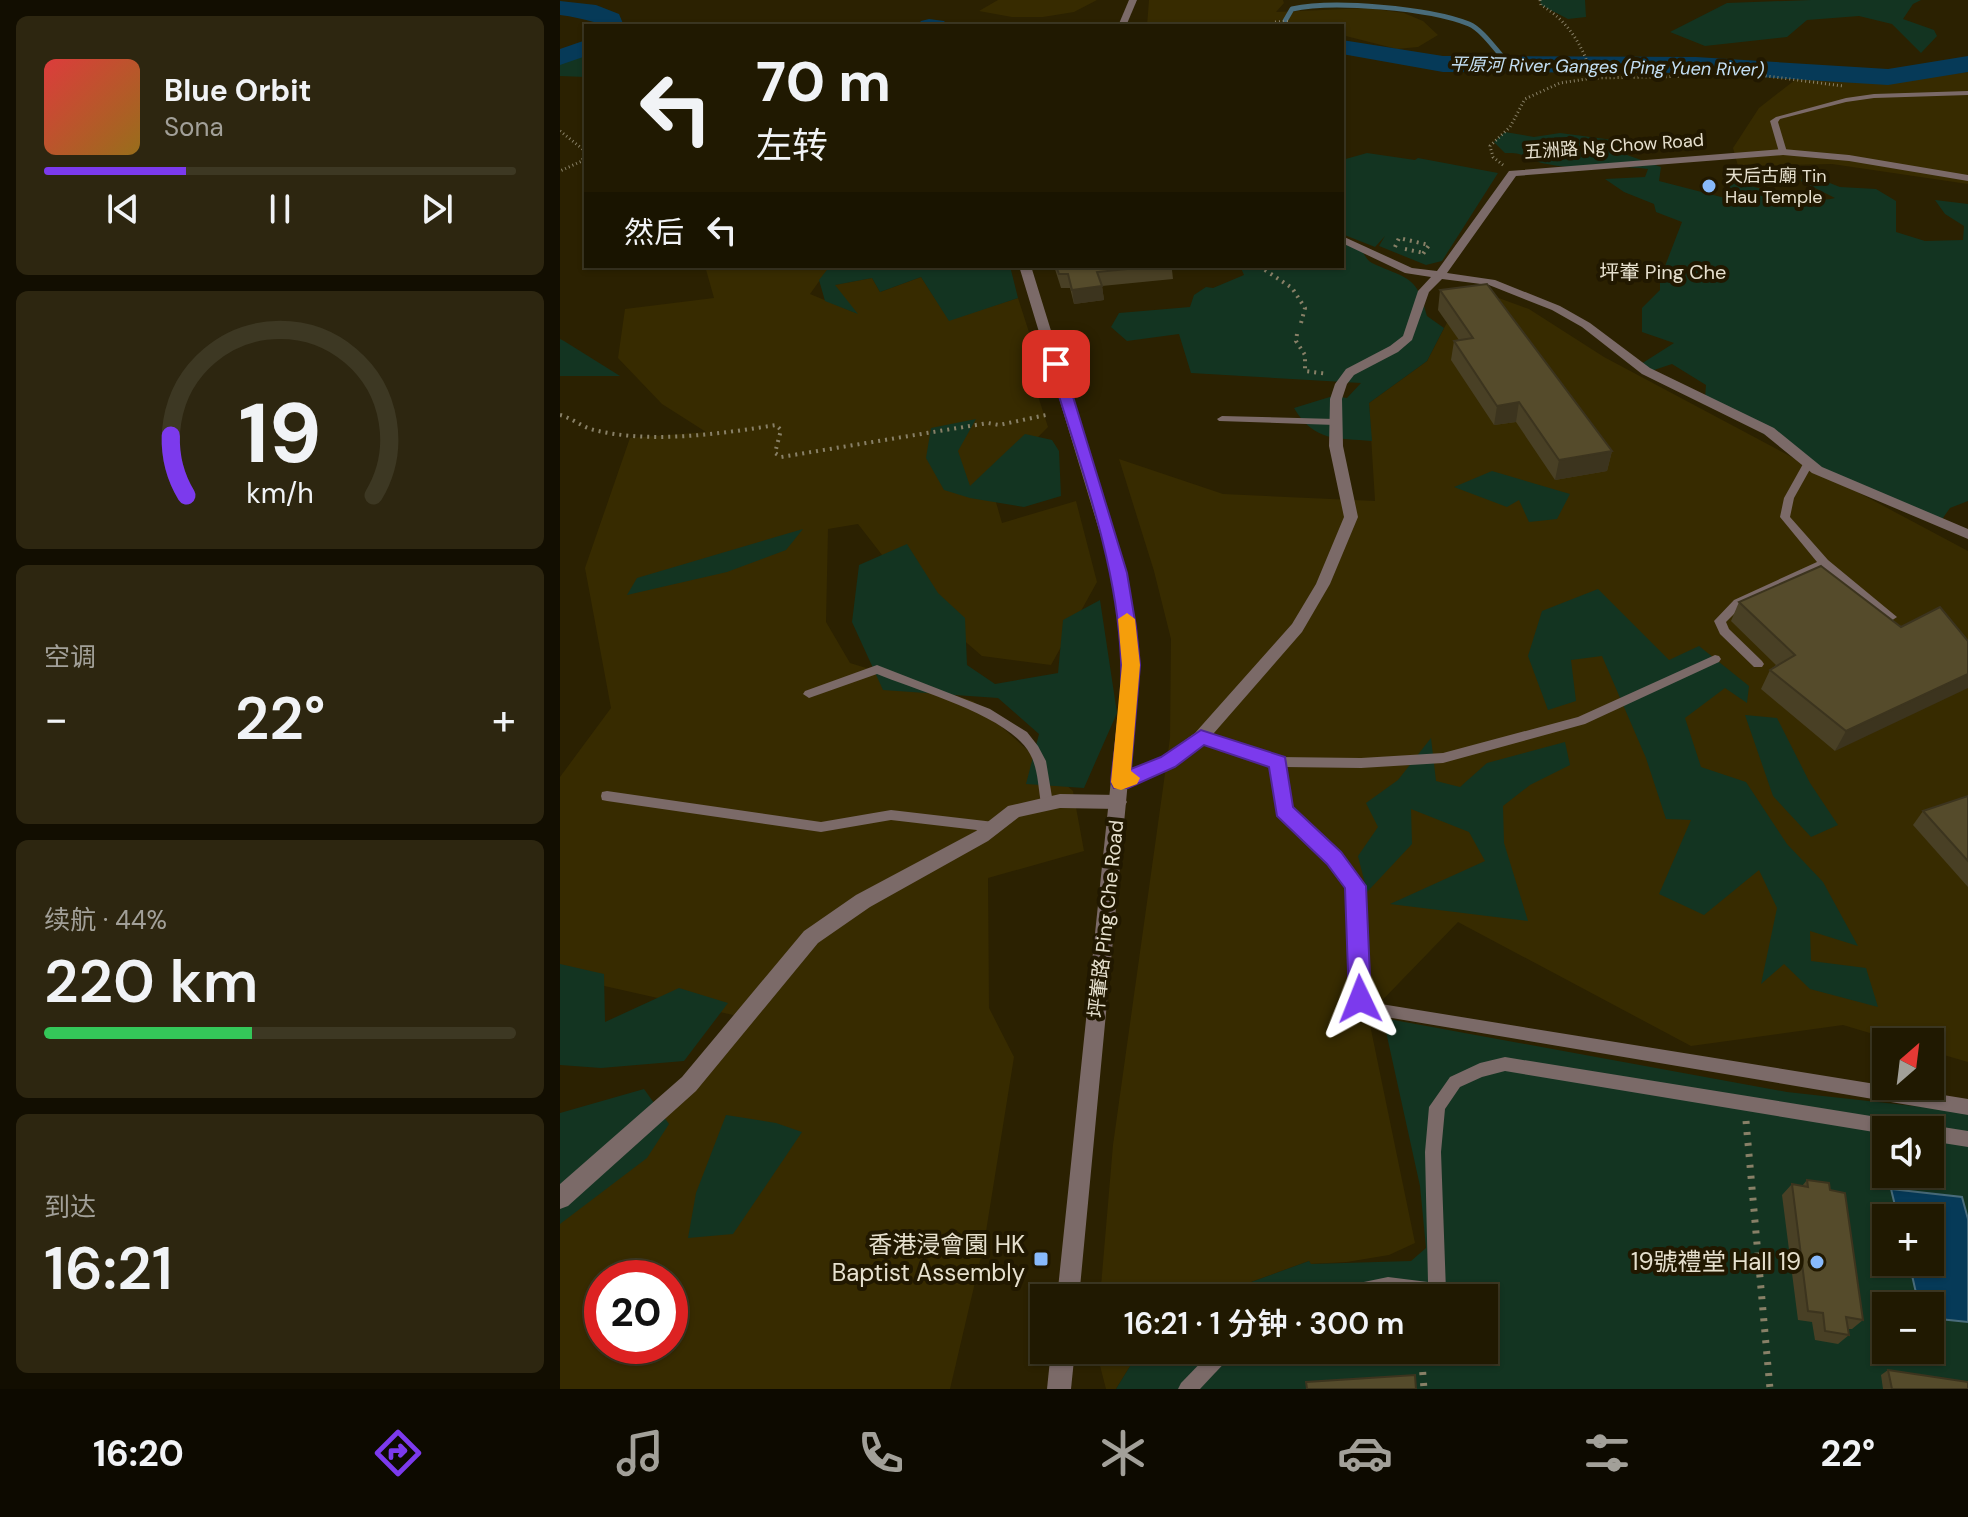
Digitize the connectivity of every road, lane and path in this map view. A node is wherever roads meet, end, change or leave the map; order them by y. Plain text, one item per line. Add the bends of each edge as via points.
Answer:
1 (1133, 0) edge
2 (1540, 0) edge
3 (1290, 21) dead end
4 (1275, 22) dead end
5 (1123, 24) edge
6 (1593, 78) junction
7 (1850, 87) dead end
8 (1968, 93) edge
9 (560, 131) edge
10 (584, 150) edge
11 (1783, 152) junction
12 (584, 154) edge
13 (560, 171) edge
14 (1513, 173) junction
15 (1968, 178) edge
16 (1344, 240) edge
17 (1424, 253) junction
18 (1418, 261) dead end
19 (1026, 268) edge
20 (1262, 268) edge
21 (1440, 275) junction
22 (1301, 323) dead end
23 (1297, 334) dead end
24 (1335, 374) dead end
25 (560, 415) edge
26 (1046, 415) dead end
27 (1222, 419) dead end
28 (1335, 422) junction
29 (1808, 464) junction
30 (1968, 534) edge
31 (1824, 563) junction
32 (1891, 617) edge
33 (1715, 659) dead end
34 (1758, 664) dead end
35 (809, 694) dead end
36 (1201, 737) junction
37 (1278, 762) junction
38 (1119, 792) junction
39 (607, 796) dead end
40 (1047, 803) junction
41 (994, 827) junction
42 (1744, 1104) junction
43 (1968, 1107) edge
44 (1872, 1124) edge
45 (1944, 1135) edge
46 (1968, 1139) edge
47 (560, 1198) edge
48 (1069, 1284) edge
49 (1437, 1284) edge
50 (1062, 1364) edge
51 (1211, 1364) edge
52 (1422, 1364) edge
53 (1059, 1389) edge
54 (1187, 1389) edge
55 (1424, 1389) edge
56 (1770, 1389) edge

1 - 5 street
2 - 6 path via 1561,15
3 - 4 path
6 - 7 path via 1759,75
6 - 14 path via 1560,83 1525,99 1510,127 1490,146 1493,157
8 - 11 lane via 1860,98 1778,118 1774,121
9 - 10 path
11 - 14 street, 五洲路 Ng Chow Road
11 - 15 street, 五洲路 Ng Chow Road
12 - 13 path via 582,161
14 - 21 street, 五洲路 Ng Chow Road
16 - 21 street via 1409,271
17 - 17 path via 1429,245 1399,238 1393,246
17 - 18 path
19 - 38 street, 坪輋路 Ping Che Road via 1119,573 1131,665
20 - 22 path via 1299,296 1305,308
21 - 28 street, 五洲路 Ng Chow Road via 1424,291 1408,337 1346,376 1337,393
21 - 29 street via 1491,282 1556,308 1646,371 1769,431
23 - 24 path via 1305,371
25 - 26 path via 582,427 620,433 776,425 781,430 775,453 781,457
27 - 28 lane
28 - 36 street, 五洲路 Ng Chow Road via 1352,510 1349,524 1323,584 1292,635
29 - 30 street
29 - 31 lane via 1785,517
31 - 32 lane
31 - 34 lane via 1738,603 1720,621
33 - 37 lane via 1581,721 1443,758
35 - 40 lane via 877,669 994,716 1036,751
36 - 37 lane
36 - 38 street, 五洲路 Ng Chow Road
37 - 43 lane via 1284,811 1356,886 1360,999 1379,1010
38 - 40 street
38 - 48 street, 坪輋路 Ping Che Road
39 - 41 lane via 821,827 891,815
40 - 41 street via 1014,811
41 - 47 street via 863,901 811,937 689,1084
42 - 44 lane
42 - 49 lane via 1505,1064 1455,1082 1437,1107
42 - 56 path
45 - 46 lane
50 - 53 street
51 - 54 lane
52 - 55 path

